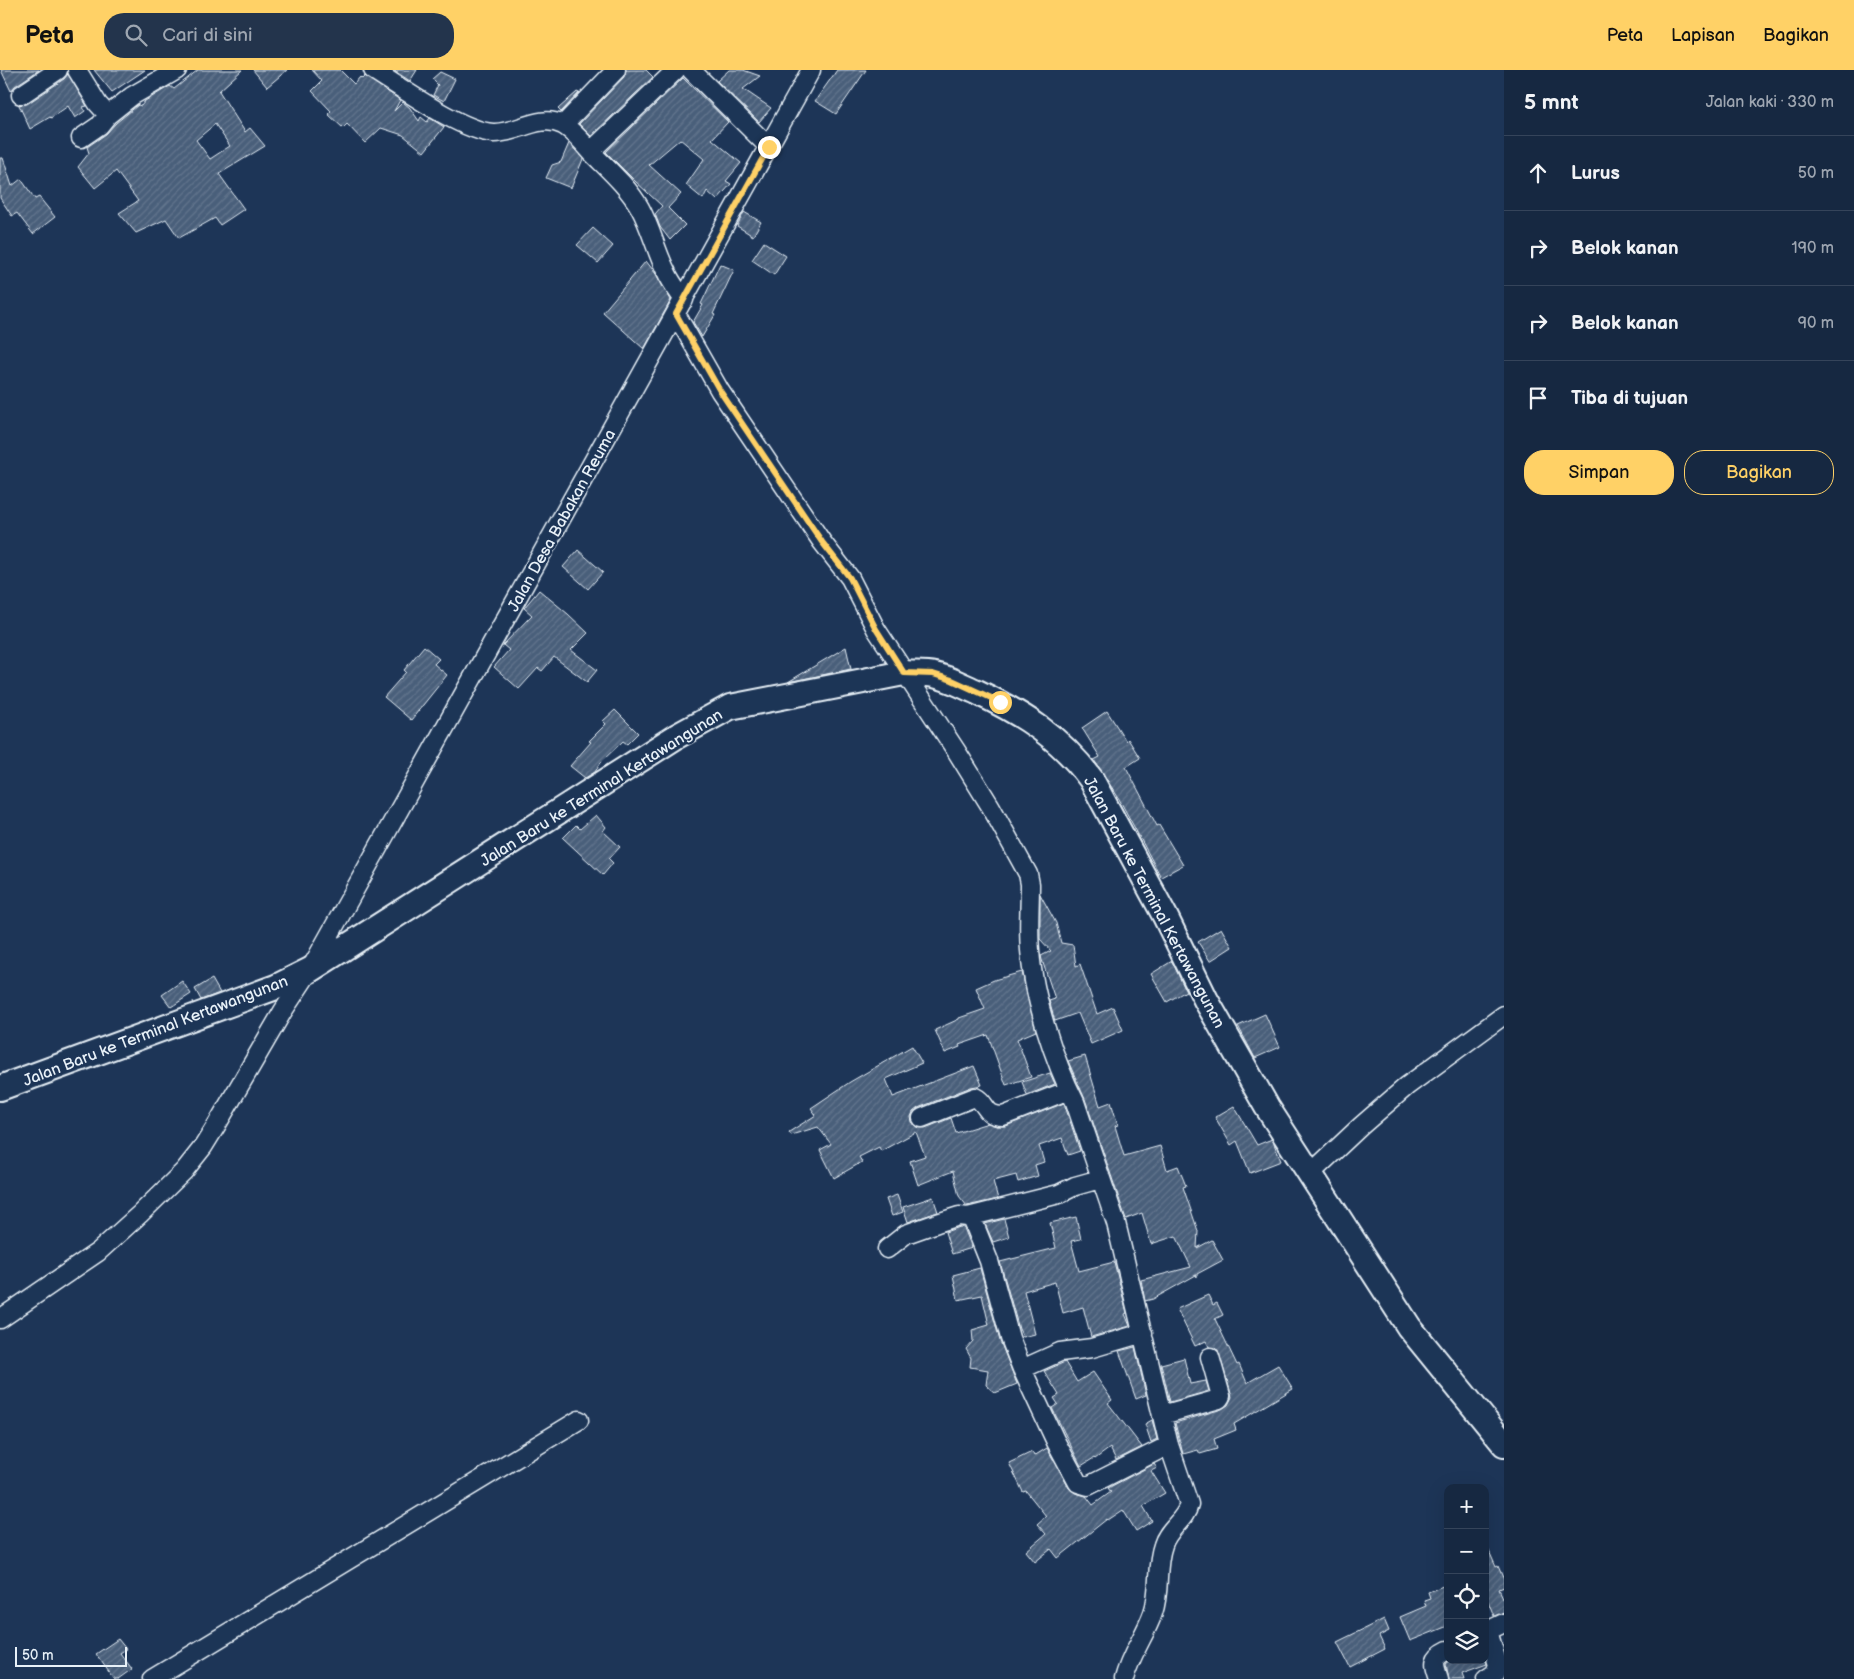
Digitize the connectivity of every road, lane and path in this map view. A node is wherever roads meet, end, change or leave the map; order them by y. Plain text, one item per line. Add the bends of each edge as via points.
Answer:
1 (58, 70) edge
2 (76, 70) edge
3 (177, 70) edge
4 (373, 70) edge
5 (616, 70) edge
6 (676, 70) edge
7 (691, 70) edge
8 (811, 70) edge
9 (21, 95) dead end
10 (108, 115) junction
11 (563, 125) junction
12 (81, 138) dead end
13 (769, 147) junction
14 (591, 151) junction
15 (680, 307) junction
16 (904, 673) junction
17 (310, 970) junction
18 (1504, 1016) edge
19 (0, 1088) edge
20 (1069, 1090) junction
21 (922, 1118) dead end
22 (1310, 1174) junction
23 (1100, 1179) junction
24 (968, 1217) junction
25 (887, 1249) dead end
26 (0, 1319) edge
27 (1143, 1333) junction
28 (1210, 1357) dead end
29 (1022, 1369) junction
30 (1162, 1416) junction
31 (579, 1420) dead end
32 (1504, 1444) edge
33 (1169, 1445) junction
34 (1504, 1623) edge
35 (1489, 1630) edge
36 (1489, 1640) edge
37 (1444, 1652) edge
38 (152, 1679) edge
39 (1124, 1679) edge
40 (1439, 1679) edge
41 (1486, 1679) edge

1 - 9 street
2 - 10 street
3 - 10 street via 132,96
4 - 11 street via 475,129 493,133 537,121
5 - 11 street
6 - 14 street
7 - 13 street
8 - 13 street, Jalan Desa Babakan Reuma
10 - 12 street via 100,126
11 - 14 street
13 - 15 street, Jalan Desa Babakan Reuma
14 - 15 street via 642,210
15 - 16 street via 720,391 856,588 876,629
15 - 17 street, Jalan Desa Babakan Reuma
16 - 17 main road, Jalan Baru ke Terminal Kertawangunan via 730,707 677,736
16 - 20 street via 977,783 1028,874 1034,984 1045,1026
16 - 22 main road, Jalan Baru ke Terminal Kertawangunan via 933,674 1000,702 1040,727 1076,758 1104,800 1206,1000 1267,1107
17 - 19 main road, Jalan Baru ke Terminal Kertawangunan via 276,987
17 - 26 street, Jalan Desa Babakan Reuma via 203,1147 184,1171 98,1252
18 - 22 street via 1407,1086
20 - 21 street via 1003,1116 987,1111 975,1097
20 - 23 street
22 - 32 main road, Jalan Baru ke Terminal Kertawangunan via 1408,1327
23 - 24 street via 1059,1194
23 - 27 street via 1116,1223
24 - 25 street via 959,1216 906,1234
24 - 29 street via 979,1232
27 - 29 street via 1092,1348 1060,1352
27 - 30 street
28 - 30 street via 1220,1388 1219,1399
29 - 33 street via 1078,1483 1088,1486
30 - 33 street
31 - 38 street
33 - 39 street via 1188,1511 1163,1544 1158,1574 1159,1594 1154,1612
34 - 35 street
36 - 41 street via 1498,1665 1495,1673
37 - 40 street via 1434,1664

